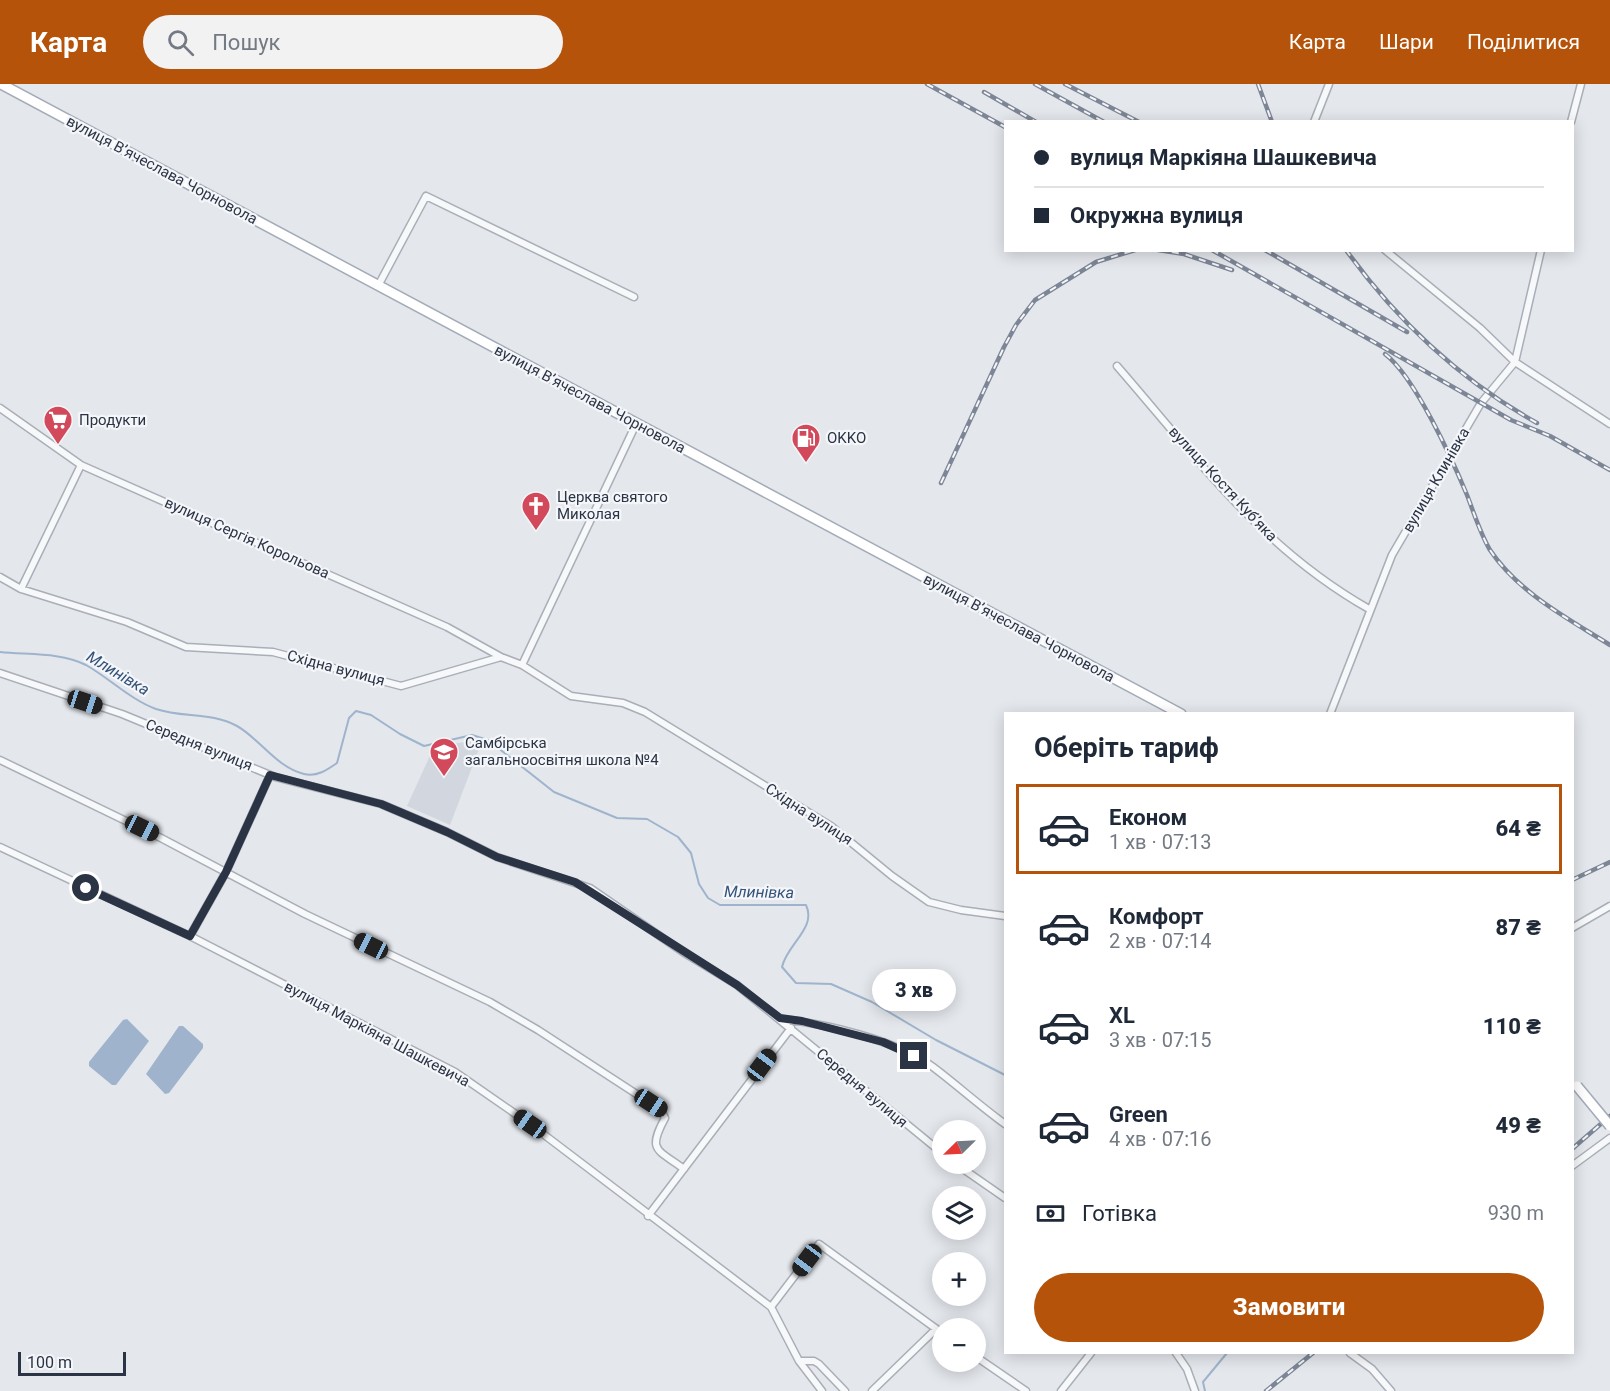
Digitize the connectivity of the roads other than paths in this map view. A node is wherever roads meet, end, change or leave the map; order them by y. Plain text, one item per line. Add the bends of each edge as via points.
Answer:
1 (1, 84) edge
2 (1329, 84) edge
3 (1581, 84) edge
4 (1315, 120) edge
5 (1572, 120) edge
6 (1387, 252) edge
7 (1541, 252) edge
8 (378, 286) junction
9 (634, 297) dead end
10 (1515, 362) junction
11 (1117, 366) dead end
12 (0, 408) edge
13 (636, 423) junction
14 (1610, 424) edge
15 (81, 465) junction
16 (0, 577) edge
17 (21, 589) junction
18 (1370, 609) junction
19 (501, 657) junction
20 (522, 665) junction
21 (0, 673) edge
22 (1174, 712) edge
23 (1331, 712) edge
24 (0, 760) edge
25 (270, 775) junction
26 (0, 847) edge
27 (226, 872) junction
28 (1610, 906) edge
29 (1004, 916) edge
30 (1574, 927) edge
31 (190, 936) junction
32 (780, 1018) junction
33 (791, 1028) junction
34 (1574, 1083) edge
35 (1004, 1123) edge
36 (1610, 1126) edge
37 (1610, 1138) edge
38 (932, 1145) edge
39 (1574, 1165) edge
40 (684, 1169) junction
41 (970, 1174) edge
42 (1004, 1197) edge
43 (648, 1216) junction
44 (771, 1307) junction
45 (932, 1326) edge
46 (932, 1337) edge
47 (1090, 1354) edge
48 (1177, 1354) edge
49 (1351, 1354) edge
50 (799, 1361) junction
51 (986, 1364) edge
52 (822, 1391) edge
53 (845, 1391) edge
54 (872, 1391) edge
55 (1026, 1391) edge
56 (1061, 1391) edge
57 (1195, 1391) edge
58 (1390, 1391) edge

1 - 8 main road, вулиця Вʼячеслава Чорновола
2 - 4 street
3 - 5 street
6 - 10 street
7 - 10 street, вулиця Клинівка
8 - 9 street via 426,195
8 - 13 main road, вулиця Вʼячеслава Чорновола
10 - 14 street
10 - 18 street, вулиця Клинівка via 1470,421 1392,555
11 - 18 street, вулиця Костя Кубʼяка via 1256,525 1306,569
12 - 15 street, вулиця Сергія Корольова
13 - 20 street
13 - 22 main road, вулиця Вʼячеслава Чорновола
15 - 17 street
15 - 19 street, вулиця Сергія Корольова via 447,627
16 - 17 street, Східна вулиця
17 - 19 street, Східна вулиця via 127,622 186,647 273,652 401,686
18 - 23 street, вулиця Клинівка
19 - 20 street, Східна вулиця
20 - 29 street, Східна вулиця via 572,696 623,703 645,712 831,826 928,902
21 - 25 street, Середня вулиця via 122,714
24 - 27 street
25 - 27 street
25 - 32 street, Середня вулиця via 381,804 497,857 582,885 737,985
26 - 31 street, вулиця Маркіяна Шашкевича
27 - 31 street
27 - 40 street via 494,1004 538,1030 661,1110 665,1118 655,1143
28 - 30 street
31 - 43 street, вулиця Маркіяна Шашкевича via 455,1072 530,1124
32 - 33 street, Середня вулиця
32 - 35 street via 883,1042 914,1056
33 - 38 street, Середня вулиця
33 - 40 street
34 - 36 main road, bridge
37 - 39 street
40 - 43 street
41 - 42 street
43 - 44 street, вулиця Маркіяна Шашкевича
44 - 45 street via 819,1244
44 - 50 street, вулиця Маркіяна Шашкевича
46 - 54 street
47 - 56 street
48 - 57 street
49 - 58 street via 1372,1369
50 - 52 street, вулиця Маркіяна Шашкевича
50 - 53 street via 819,1364
51 - 55 street

